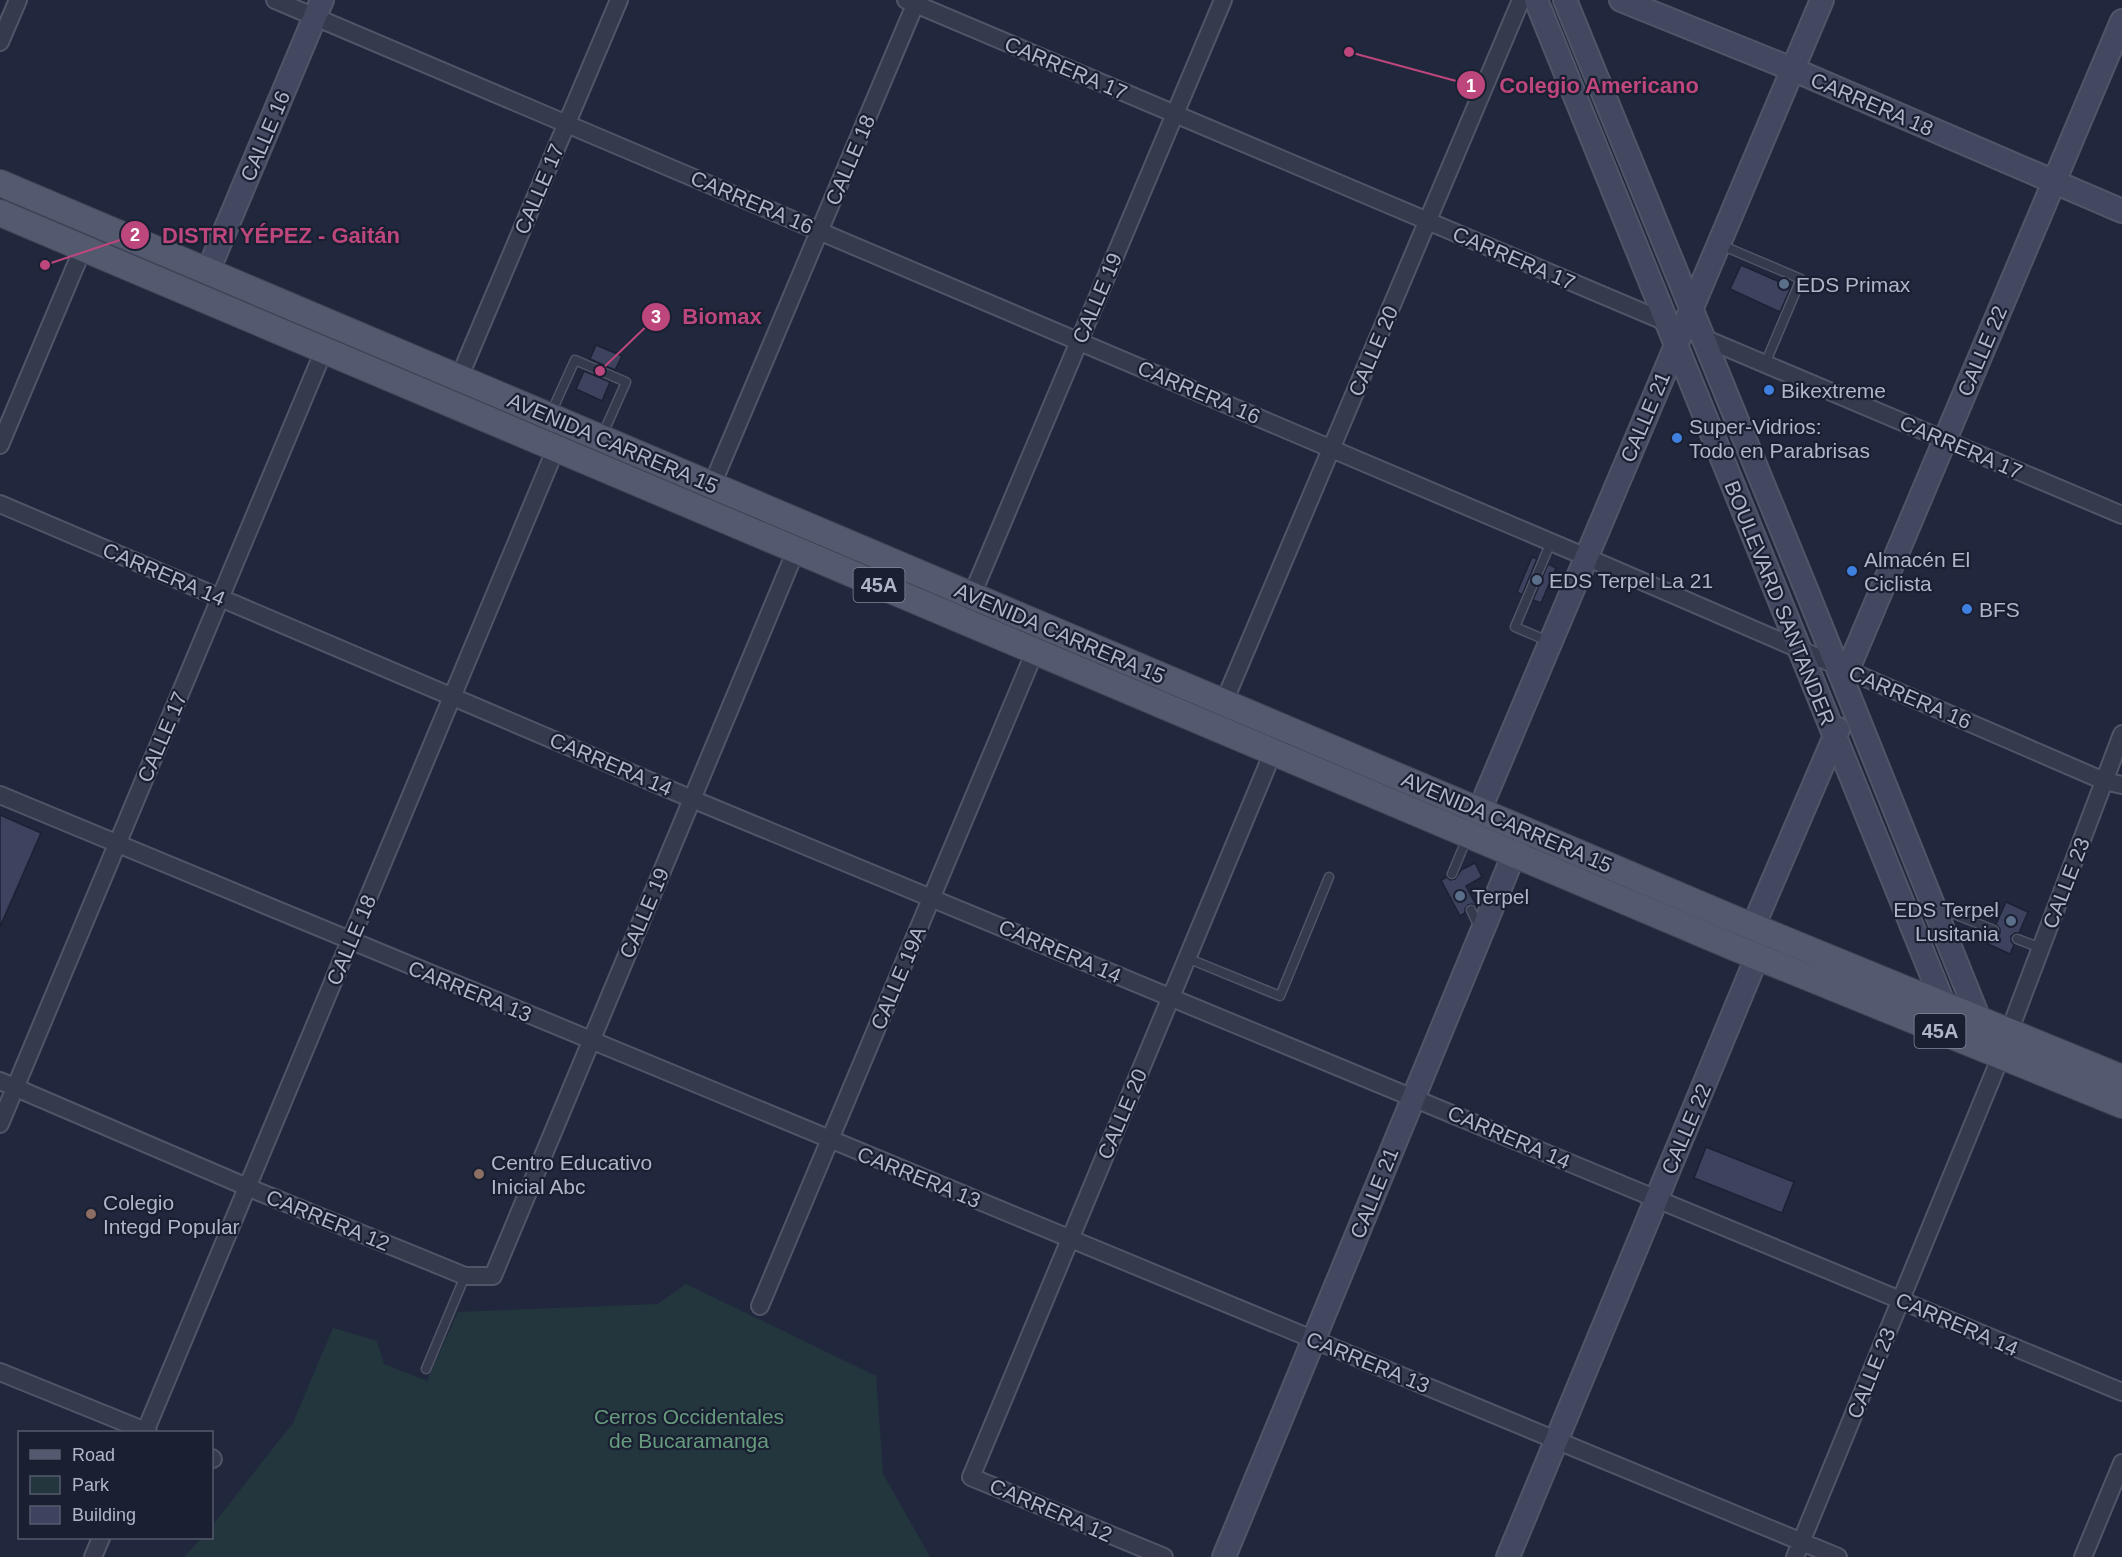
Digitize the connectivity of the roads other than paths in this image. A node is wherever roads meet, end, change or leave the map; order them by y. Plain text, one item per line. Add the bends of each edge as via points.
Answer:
1 (18, 0) edge
2 (275, 0) edge
3 (619, 0) edge
4 (1223, 0) edge
5 (1521, 0) edge
6 (1536, 0) edge
7 (1565, 0) edge
8 (1621, 0) edge
9 (1822, 0) edge
10 (913, 1) edge
11 (319, 8) edge
12 (2122, 21) edge
13 (0, 42) edge
14 (1792, 69) junction
15 (1175, 115) junction
16 (567, 124) junction
17 (2054, 182) junction
18 (0, 183) edge
19 (2122, 211) edge
20 (0, 213) edge
21 (1428, 222) junction
22 (819, 231) junction
23 (1718, 244) junction
24 (83, 248) junction
25 (208, 271) junction
26 (1691, 309) junction
27 (1675, 333) junction
28 (1703, 338) junction
29 (1079, 341) junction
30 (324, 350) junction
31 (1765, 364) junction
32 (459, 378) junction
33 (550, 416) junction
34 (601, 438) junction
35 (1945, 440) junction
36 (0, 445) edge
37 (556, 448) junction
38 (1332, 448) junction
39 (712, 485) junction
40 (0, 504) edge
41 (2122, 515) edge
42 (1551, 542) junction
43 (796, 550) junction
44 (1586, 557) junction
45 (972, 595) junction
46 (221, 598) junction
47 (1550, 642) junction
48 (1799, 648) junction
49 (1035, 651) junction
50 (1844, 679) junction
51 (453, 696) junction
52 (1224, 702) junction
53 (2122, 734) edge
54 (1835, 737) junction
55 (1273, 752) junction
56 (2104, 781) junction
57 (2122, 785) edge
58 (0, 795) edge
59 (692, 799) junction
60 (1479, 811) junction
61 (1524, 830) junction
62 (1469, 835) junction
63 (117, 845) junction
64 (1514, 854) junction
65 (1452, 874) dead end
66 (1329, 877) dead end
67 (932, 898) junction
68 (1933, 906) junction
69 (1471, 910) dead end
70 (1753, 927) junction
71 (1994, 930) dead end
72 (1482, 932) junction
73 (2017, 939) dead end
74 (350, 942) junction
75 (2041, 948) junction
76 (1757, 957) junction
77 (1187, 958) junction
78 (1171, 997) junction
79 (1944, 1005) junction
80 (1979, 1019) junction
81 (2009, 1032) junction
82 (1957, 1038) junction
83 (591, 1041) junction
84 (2001, 1056) junction
85 (2122, 1078) edge
86 (8, 1084) edge
87 (1413, 1098) junction
88 (2122, 1106) edge
89 (0, 1124) edge
90 (830, 1140) junction
91 (247, 1187) junction
92 (1657, 1199) junction
93 (1070, 1239) junction
94 (465, 1276) junction
95 (493, 1276) joint
96 (1901, 1300) junction
97 (760, 1306) dead end
98 (1314, 1340) junction
99 (426, 1369) dead end
100 (0, 1372) edge
101 (2122, 1392) edge
102 (144, 1431) edge
103 (146, 1431) edge
104 (1556, 1440) junction
105 (2122, 1463) edge
106 (971, 1477) joint
107 (101, 1539) edge
108 (1798, 1549) edge
109 (93, 1557) edge
110 (1164, 1557) edge
111 (1224, 1557) edge
112 (1508, 1557) edge
113 (1838, 1557) edge
114 (2083, 1557) edge

1 - 13 street
2 - 11 street, CARRERA 16
3 - 16 street, CALLE 17
4 - 15 street, CALLE 19
5 - 21 street, CALLE 20
6 - 27 street, BOULEVARD SANTANDER
7 - 26 street, BOULEVARD SANTANDER
8 - 14 street, CARRERA 18
9 - 14 street, CALLE 21
10 - 15 street, CARRERA 17
10 - 22 street, CALLE 18
11 - 16 street, CARRERA 16
11 - 25 street, CALLE 16
12 - 17 street, CALLE 22
14 - 17 street, CARRERA 18
14 - 23 street, CALLE 21
15 - 21 street, CARRERA 17
15 - 29 street, CALLE 19
16 - 22 street, CARRERA 16
16 - 32 street, CALLE 17
17 - 19 street, CARRERA 18
17 - 35 street, CALLE 22
18 - 25 main road, AVENIDA CARRERA 15 / 45A
20 - 24 main road, AVENIDA CARRERA 15 / 45A
21 - 27 street, CARRERA 17
21 - 38 street, CALLE 20
22 - 29 street, CARRERA 16
22 - 39 street, CALLE 18
23 - 26 street, CALLE 21
23 - 31 lane via 1801,279
24 - 30 main road, AVENIDA CARRERA 15 / 45A
24 - 36 street
25 - 32 main road, AVENIDA CARRERA 15 / 45A
26 - 27 street, CALLE 21
26 - 28 street, BOULEVARD SANTANDER
27 - 28 street, CARRERA 17
27 - 44 street, CALLE 21
27 - 48 street, BOULEVARD SANTANDER
28 - 31 street, CARRERA 17
28 - 50 street, BOULEVARD SANTANDER
29 - 38 street, CARRERA 16
29 - 45 street, CALLE 19
30 - 37 main road, AVENIDA CARRERA 15 / 45A
30 - 46 street, CALLE 17
31 - 35 street, CARRERA 17
32 - 33 main road, AVENIDA CARRERA 15 / 45A
33 - 34 main road, AVENIDA CARRERA 15 / 45A
33 - 34 lane via 574,360 587,365 626,382
34 - 39 main road, AVENIDA CARRERA 15 / 45A
35 - 41 street, CARRERA 17
35 - 50 street, CALLE 22
37 - 43 main road, AVENIDA CARRERA 15 / 45A
37 - 51 street, CALLE 18
38 - 42 street, CARRERA 16
38 - 52 street, CALLE 20
39 - 45 main road, AVENIDA CARRERA 15 / 45A
40 - 46 street, CARRERA 14
42 - 44 street, CARRERA 16
42 - 47 lane via 1515,627
43 - 49 main road, AVENIDA CARRERA 15 / 45A
43 - 59 street, CALLE 19
44 - 47 street, CALLE 21
44 - 48 street, CARRERA 16
45 - 52 main road, AVENIDA CARRERA 15 / 45A
46 - 51 street, CARRERA 14
46 - 63 street, CALLE 17
47 - 60 street, CALLE 21
48 - 50 street, CARRERA 16
48 - 54 street, BOULEVARD SANTANDER
49 - 55 main road, AVENIDA CARRERA 15 / 45A
49 - 67 street, CALLE 19A
50 - 54 street, CALLE 22
50 - 56 street, CARRERA 16
50 - 68 street, BOULEVARD SANTANDER
51 - 59 street, CARRERA 14
51 - 74 street, CALLE 18
52 - 60 main road, AVENIDA CARRERA 15 / 45A
53 - 56 street, CALLE 23
54 - 70 street, CALLE 22
54 - 79 street, BOULEVARD SANTANDER
55 - 62 main road, AVENIDA CARRERA 15 / 45A
55 - 77 street, CALLE 20
56 - 57 street, CARRERA 16
56 - 75 street, CALLE 23
58 - 63 street, CARRERA 13
59 - 67 street, CARRERA 14
59 - 83 street, CALLE 19
60 - 61 main road, AVENIDA CARRERA 15 / 45A
60 - 62 street, CALLE 21
61 - 64 street, CALLE 21
61 - 70 main road, AVENIDA CARRERA 15 / 45A
62 - 64 main road, AVENIDA CARRERA 15 / 45A
62 - 65 lane
63 - 74 street, CARRERA 13
63 - 86 street, CALLE 17
64 - 72 street, CALLE 21
64 - 76 main road, AVENIDA CARRERA 15 / 45A
66 - 77 lane via 1280,996
67 - 78 street, CARRERA 14
67 - 90 street, CALLE 19A
68 - 71 lane
68 - 80 street, BOULEVARD SANTANDER
69 - 72 lane
70 - 76 street
70 - 79 main road, AVENIDA CARRERA 15 / 45A
72 - 87 street, CALLE 21
73 - 75 lane
74 - 83 street, CARRERA 13
74 - 91 street, CALLE 18
75 - 81 street, CALLE 23
76 - 82 main road, AVENIDA CARRERA 15 / 45A
76 - 92 street, CALLE 22
77 - 78 street, CALLE 20
78 - 87 street, CARRERA 14
78 - 93 street, CALLE 20
79 - 80 main road, AVENIDA CARRERA 15 / 45A
79 - 82 street, BOULEVARD SANTANDER
80 - 81 main road, AVENIDA CARRERA 15 / 45A
81 - 85 main road, AVENIDA CARRERA 15 / 45A
82 - 84 main road, AVENIDA CARRERA 15 / 45A
83 - 90 street, CARRERA 13
83 - 95 street, CALLE 19
84 - 88 main road, AVENIDA CARRERA 15 / 45A
84 - 96 street, CALLE 23
86 - 89 street, CALLE 17
86 - 91 street, CARRERA 12
87 - 92 street, CARRERA 14
87 - 98 street, CALLE 21
90 - 93 street, CARRERA 13
90 - 97 street, CALLE 19A
91 - 94 street, CARRERA 12
91 - 103 street, CALLE 18
92 - 96 street, CARRERA 14
92 - 104 street, CALLE 22
93 - 98 street, CARRERA 13
93 - 106 street, CALLE 20
94 - 95 street, CARRERA 12
94 - 99 lane
96 - 101 street, CARRERA 14
96 - 108 street, CALLE 23
98 - 104 street, CARRERA 13
98 - 111 street, CALLE 21
100 - 102 street
104 - 108 street, CARRERA 13
104 - 112 street, CALLE 22
105 - 114 street
106 - 110 street, CARRERA 12
107 - 109 street
108 - 113 street, CARRERA 13

